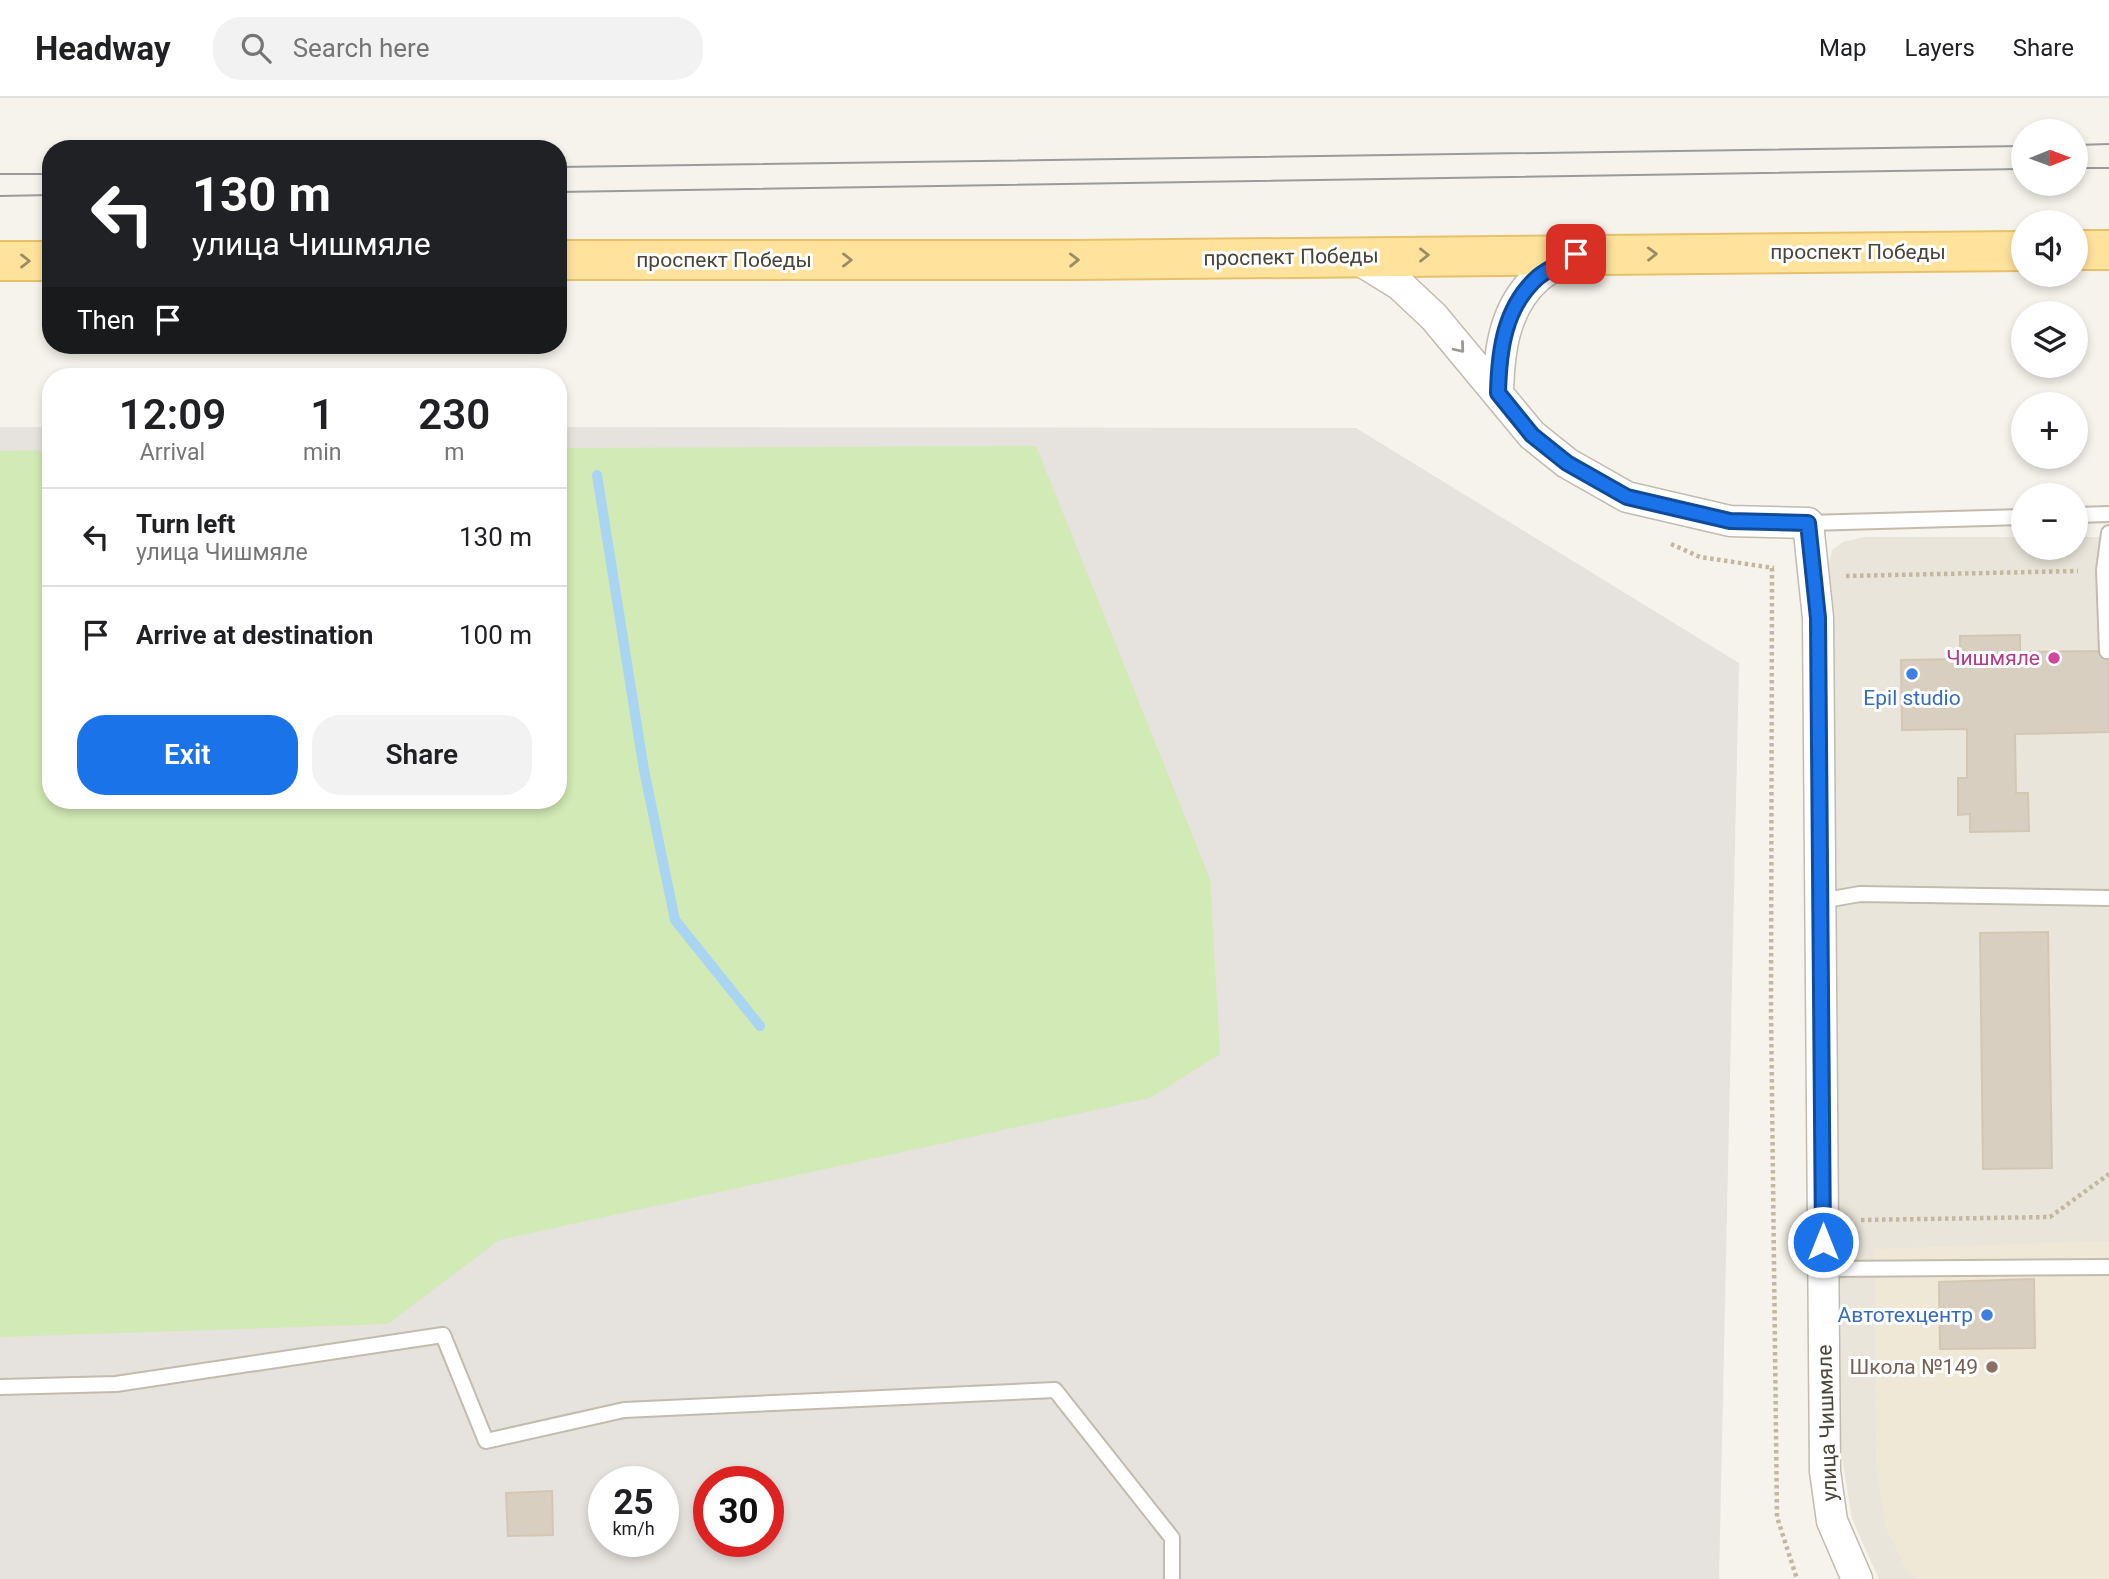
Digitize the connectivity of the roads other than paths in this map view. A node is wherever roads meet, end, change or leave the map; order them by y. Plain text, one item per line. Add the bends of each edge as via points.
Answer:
1 (2088, 250) edge
2 (2109, 250) edge
3 (2011, 251) edge
4 (1576, 254) junction
5 (1353, 256) junction
6 (567, 260) edge
7 (0, 261) edge
8 (42, 261) edge
9 (1498, 393) junction
10 (2109, 514) edge
11 (2088, 515) edge
12 (2011, 517) edge
13 (1808, 523) junction
14 (2109, 533) edge
15 (2107, 651) dead end
16 (2109, 898) edge
17 (1820, 901) junction
18 (2109, 1267) edge
19 (1823, 1269) junction
20 (0, 1387) edge
21 (1172, 1579) edge
22 (1857, 1579) edge

1 - 2 main road
4 -> 3 main road, проспект Победы
5 -> 4 main road, проспект Победы
4 - 9 street via 1538,278 1504,328
6 -> 5 main road, проспект Победы
5 -> 9 street via 1400,285 1434,317
7 -> 8 main road
9 - 13 street via 1532,435 1567,463 1627,497 1730,521
10 - 11 lane
12 - 13 lane
13 - 17 street, улица Чишмяле via 1818,618
14 - 15 lane via 2104,570
16 - 17 lane via 1860,894
17 - 19 street, улица Чишмяле
18 - 19 lane
19 - 22 street, улица Чишмяле via 1825,1471 1832,1521
20 - 21 lane via 116,1384 443,1335 486,1441 624,1410 1055,1390 1172,1538

